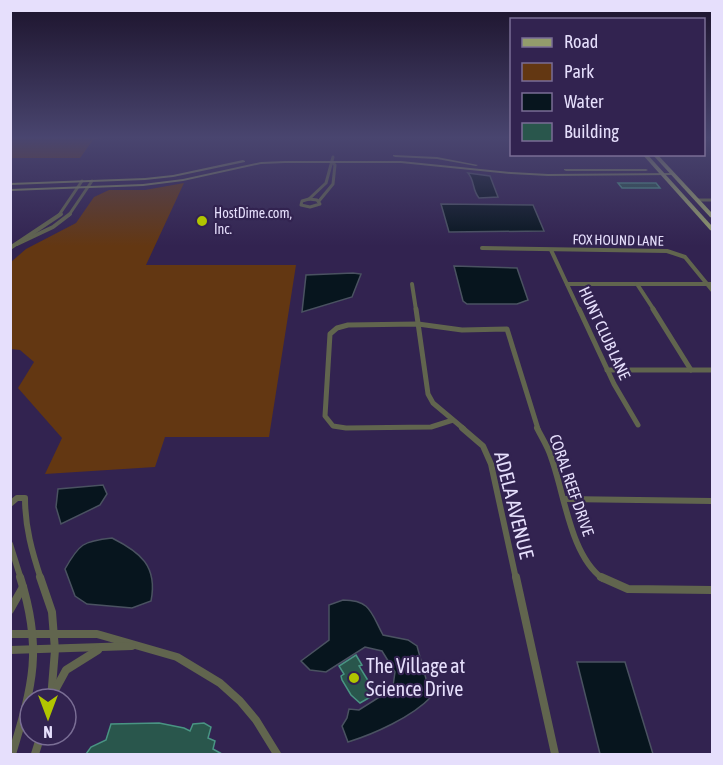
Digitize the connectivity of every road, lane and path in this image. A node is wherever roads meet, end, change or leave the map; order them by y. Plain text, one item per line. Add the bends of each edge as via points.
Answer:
1 (184, 174) edge
2 (210, 174) edge
3 (328, 174) edge
4 (334, 174) edge
5 (535, 174) edge
6 (597, 174) edge
7 (662, 174) edge
8 (673, 174) edge
9 (82, 181) junction
10 (92, 181) junction
11 (10, 184) edge
12 (78, 187) junction
13 (88, 187) junction
14 (10, 190) edge
15 (309, 199) junction
16 (697, 200) junction
17 (712, 200) edge
18 (319, 201) junction
19 (712, 216) edge
20 (712, 230) edge
21 (17, 244) junction
22 (10, 248) edge
23 (482, 248) dead end
24 (551, 250) junction
25 (412, 284) dead end
26 (567, 284) junction
27 (638, 284) junction
28 (710, 284) edge
29 (712, 290) edge
30 (418, 324) junction
31 (691, 369) junction
32 (608, 370) junction
33 (712, 370) edge
34 (453, 420) junction
35 (638, 425) dead end
36 (564, 499) junction
37 (712, 501) edge
38 (10, 504) edge
39 (10, 544) edge
40 (23, 587) junction
41 (712, 590) edge
42 (10, 610) edge
43 (10, 634) edge
44 (34, 634) junction
45 (54, 634) junction
46 (137, 646) junction
47 (99, 649) junction
48 (10, 650) edge
49 (35, 650) junction
50 (55, 650) junction
51 (53, 687) edge
52 (58, 687) edge
53 (12, 754) edge
54 (277, 754) edge
55 (555, 754) edge

1 - 10 main road
2 - 13 main road via 175,181
3 - 15 street via 323,188
4 - 18 street
5 - 6 main road
7 - 20 main road
8 - 16 main road
9 - 10 main road
9 - 11 main road
9 - 12 street
10 - 13 street
12 - 13 main road
12 - 14 main road
12 - 21 street via 59,216
13 - 21 street via 70,216
15 - 18 street
15 - 18 street via 300,204 313,207
16 - 17 street
16 - 19 main road
21 - 22 street
23 - 24 street, FOX HOUND LANE
24 - 26 street, HUNT CLUB LANE
24 - 28 street, FOX HOUND LANE via 673,252 685,257
25 - 30 street, ADELA AVENUE
26 - 27 street
26 - 32 street, HUNT CLUB LANE
27 - 28 street
27 - 31 street
28 - 29 street, FOX HOUND LANE
30 - 34 street, ADELA AVENUE via 428,394
30 - 34 street via 348,325 330,334 325,416 333,426 346,429 431,427
30 - 36 street, CORAL REEF DRIVE via 462,330 507,329 536,425 551,456
31 - 32 street
31 - 33 street
32 - 35 street, HUNT CLUB LANE
34 - 55 street, ADELA AVENUE via 483,446 491,464
36 - 37 street
36 - 41 street, CORAL REEF DRIVE via 580,551 591,570 608,582 628,589
38 - 45 street via 25,498 30,546 52,612
39 - 40 street
40 - 42 street
40 - 44 street
43 - 44 street
44 - 45 street
44 - 49 street
45 - 46 street via 97,634
45 - 50 street
46 - 47 street
46 - 54 street via 177,657 220,682 256,720
47 - 50 street
47 - 52 street via 66,670
48 - 49 street
49 - 50 street
49 - 53 street
50 - 51 street

